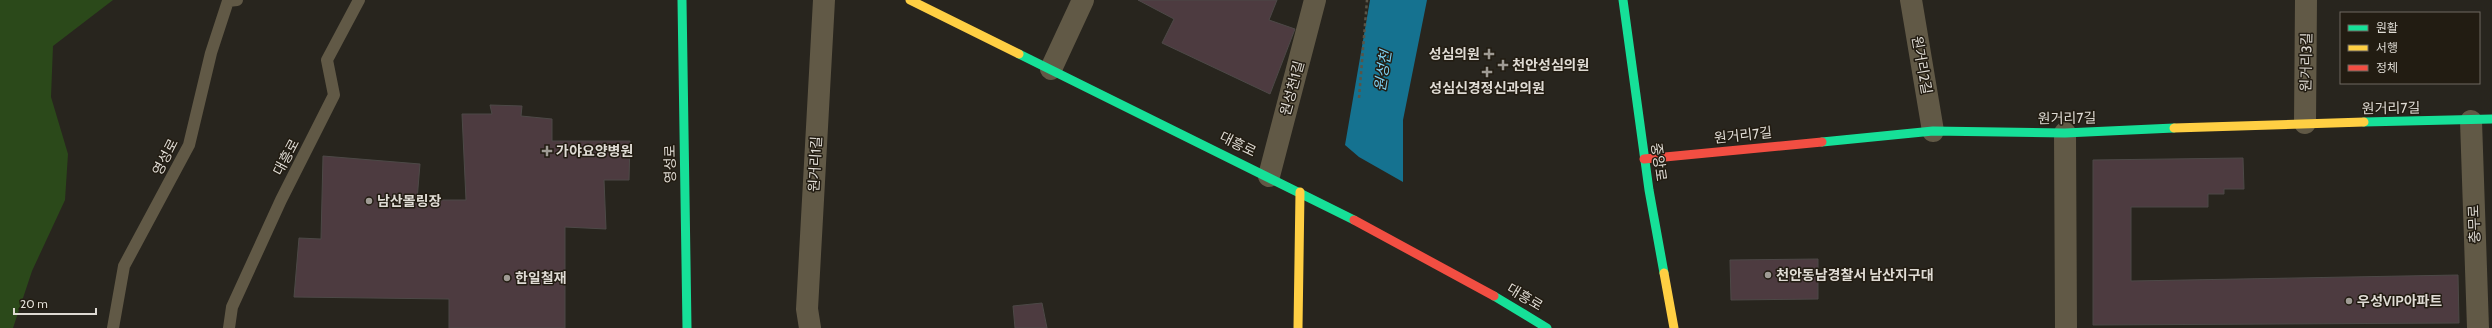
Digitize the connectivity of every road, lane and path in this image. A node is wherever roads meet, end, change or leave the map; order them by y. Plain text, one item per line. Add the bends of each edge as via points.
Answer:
1 (237, 0) edge
2 (358, 0) edge
3 (682, 0) edge
4 (824, 0) edge
5 (910, 0) edge
6 (1083, 0) edge
7 (1315, 0) edge
8 (1367, 0) edge
9 (1623, 0) edge
10 (1911, 0) edge
11 (2306, 0) edge
12 (1051, 69) junction
13 (1359, 98) dead end
14 (2481, 120) edge
15 (2305, 123) junction
16 (1933, 131) junction
17 (2065, 133) junction
18 (1644, 159) junction
19 (1269, 176) junction
20 (1300, 192) junction
21 (1671, 306) junction
22 (113, 328) edge
23 (229, 328) edge
24 (687, 328) edge
25 (810, 328) edge
26 (1298, 328) edge
27 (1547, 328) edge
28 (1667, 328) edge
29 (1674, 328) edge
30 (2066, 328) edge
31 (2478, 328) edge

1 - 22 lane, 영성로 via 228,1 223,16 211,53 189,145 124,266
2 - 23 lane, 대흥로 via 328,60 334,95 281,200 232,307
3 - 24 street, 영성로
4 - 25 street, 원거리1길 via 808,309
5 - 12 street, 대흥로
6 - 12 street
7 - 19 street, 원성천1길
8 - 13 path
9 - 18 street, 중앙로
10 - 16 street, 원거리2길
11 - 15 street, 원거리3길
12 - 19 street, 대흥로
14 - 15 street, 원거리7길
14 - 31 street, 충무로
15 - 17 street, 원거리7길
16 - 17 street, 원거리7길
16 - 18 street, 원거리7길
17 - 30 street
18 - 21 street, 중앙로
19 - 20 street, 대흥로
20 - 26 street
20 - 27 street, 대흥로 via 1482,288
21 - 28 street
21 - 29 street, 중앙로

